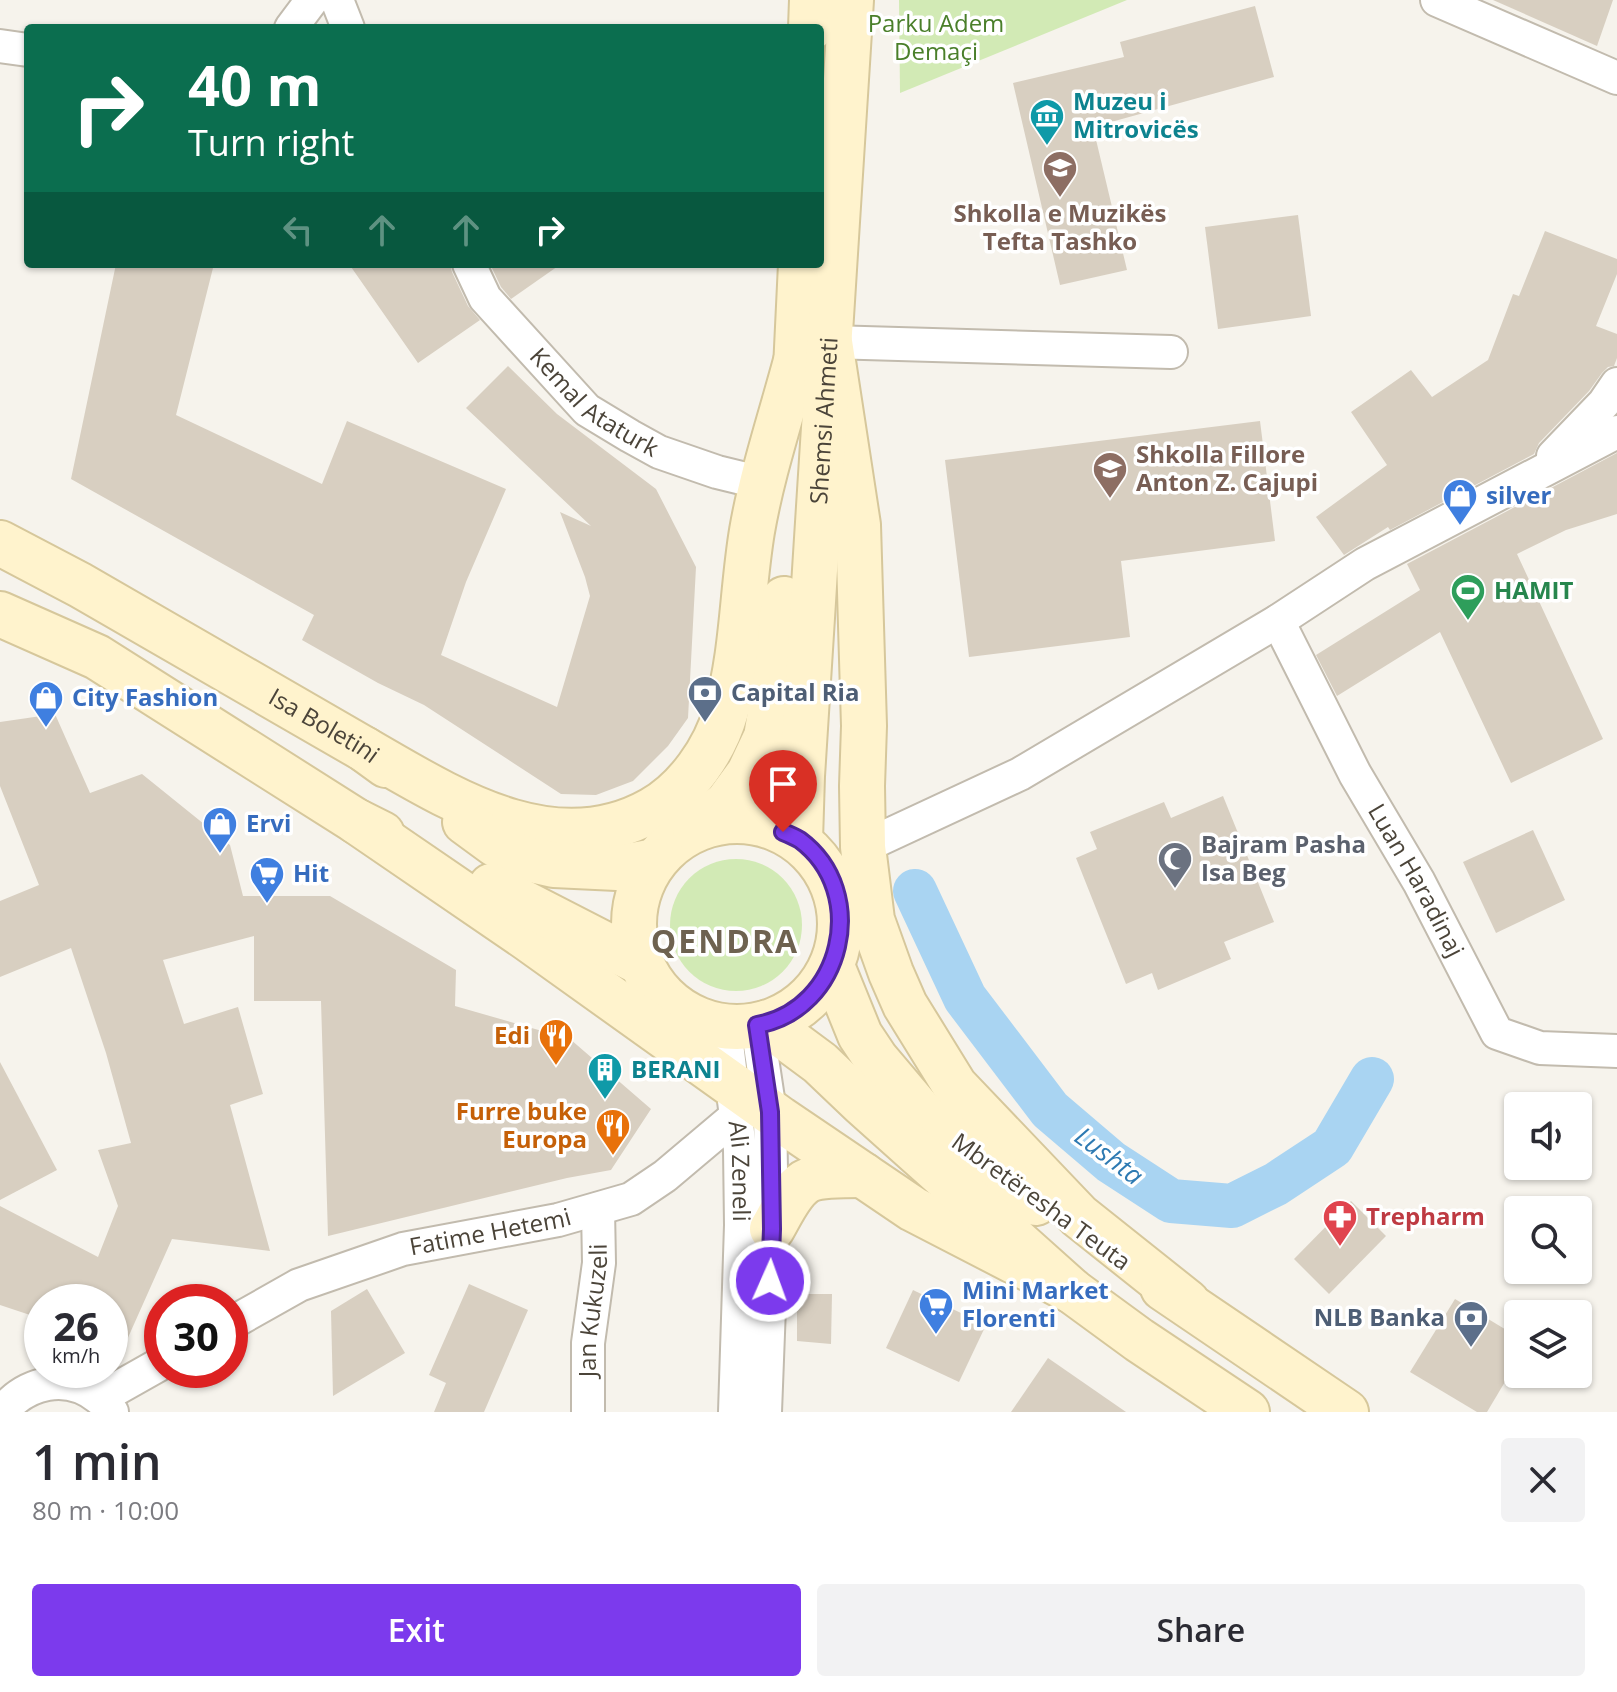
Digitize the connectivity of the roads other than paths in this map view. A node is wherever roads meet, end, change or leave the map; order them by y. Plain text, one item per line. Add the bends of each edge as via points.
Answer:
1 (312, 0) edge
2 (337, 0) edge
3 (812, 0) edge
4 (851, 0) edge
5 (1437, 0) edge
6 (294, 24) edge
7 (346, 24) edge
8 (811, 24) edge
9 (0, 46) edge
10 (24, 49) edge
11 (1617, 78) edge
12 (824, 249) edge
13 (471, 268) edge
14 (802, 268) edge
15 (822, 268) edge
16 (813, 351) junction
17 (1171, 352) dead end
18 (1617, 384) edge
19 (1617, 432) edge
20 (1532, 478) junction
21 (762, 483) junction
22 (0, 543) edge
23 (0, 614) edge
24 (1278, 621) junction
25 (364, 749) junction
26 (356, 821) junction
27 (695, 829) junction
28 (800, 840) junction
29 (863, 847) junction
30 (654, 861) junction
31 (641, 963) junction
32 (832, 966) junction
33 (749, 1025) junction
34 (1617, 1051) edge
35 (746, 1105) junction
36 (863, 1175) junction
37 (598, 1209) junction
38 (772, 1229) junction
39 (1072, 1291) junction
40 (1187, 1302) junction
41 (248, 1314) edge
42 (144, 1376) edge
43 (4, 1401) edge
44 (106, 1405) edge
45 (588, 1412) edge
46 (735, 1412) edge
47 (765, 1412) edge
48 (1247, 1412) edge
49 (1346, 1412) edge

1 - 6 street
2 - 7 street
3 - 8 main road
4 - 12 main road, Shemsi Ahmeti
5 - 11 street
9 - 10 street
13 - 21 street, Kemal Ataturk via 485,298 587,410 659,452
14 - 16 main road, Shemsi Ahmeti
15 - 16 main road, Shemsi Ahmeti
16 - 17 street
16 - 21 main road
16 - 27 main road, Shemsi Ahmeti via 766,737 727,803
16 - 28 main road, Shemsi Ahmeti
16 - 29 main road via 858,525
18 - 20 street
19 - 20 street
20 - 24 street via 1365,564
21 - 25 main road via 726,713 704,759 666,802 611,827 550,830 452,799
22 - 25 main road, Isa Boletini
23 - 26 main road via 97,657
24 - 29 street via 1020,774
24 - 34 street, Luan Haradinaj via 1497,1033 1540,1048
25 - 30 main road, Isa Boletini via 495,844 523,858 588,868
26 - 31 main road
26 - 35 main road via 527,938
27 - 28 main road via 730,820 766,824
27 - 30 main road
28 - 32 main road via 824,865 838,897 841,932
29 - 40 main road via 872,920 891,973 955,1086 1079,1216
30 - 31 main road via 639,893 634,928
31 - 33 main road via 657,989 681,1011 709,1024
32 - 33 main road via 794,1011
32 - 40 main road, Mbretëresha Teuta via 860,1035 926,1118 1072,1231
33 - 35 street, Ali Zeneli
33 - 35 street, Ali Zeneli
33 - 39 main road, Mbretëresha Teuta via 820,1063
35 - 36 main road
35 - 37 street, Fatime Hetemi via 643,1192
35 - 38 street, Ali Zeneli
35 - 46 street, Ali Zeneli via 740,1149
36 - 38 main road via 806,1181
36 - 39 main road via 913,1209
37 - 41 street, Fatime Hetemi via 403,1249 299,1285
37 - 45 street, Jan Kukuzeli
38 - 47 street, Ali Zeneli
39 - 48 main road, Mbretëresha Teuta
40 - 49 main road, Mbretëresha Teuta
42 - 44 street
43 - 44 street via 26,1390 64,1383 83,1388

